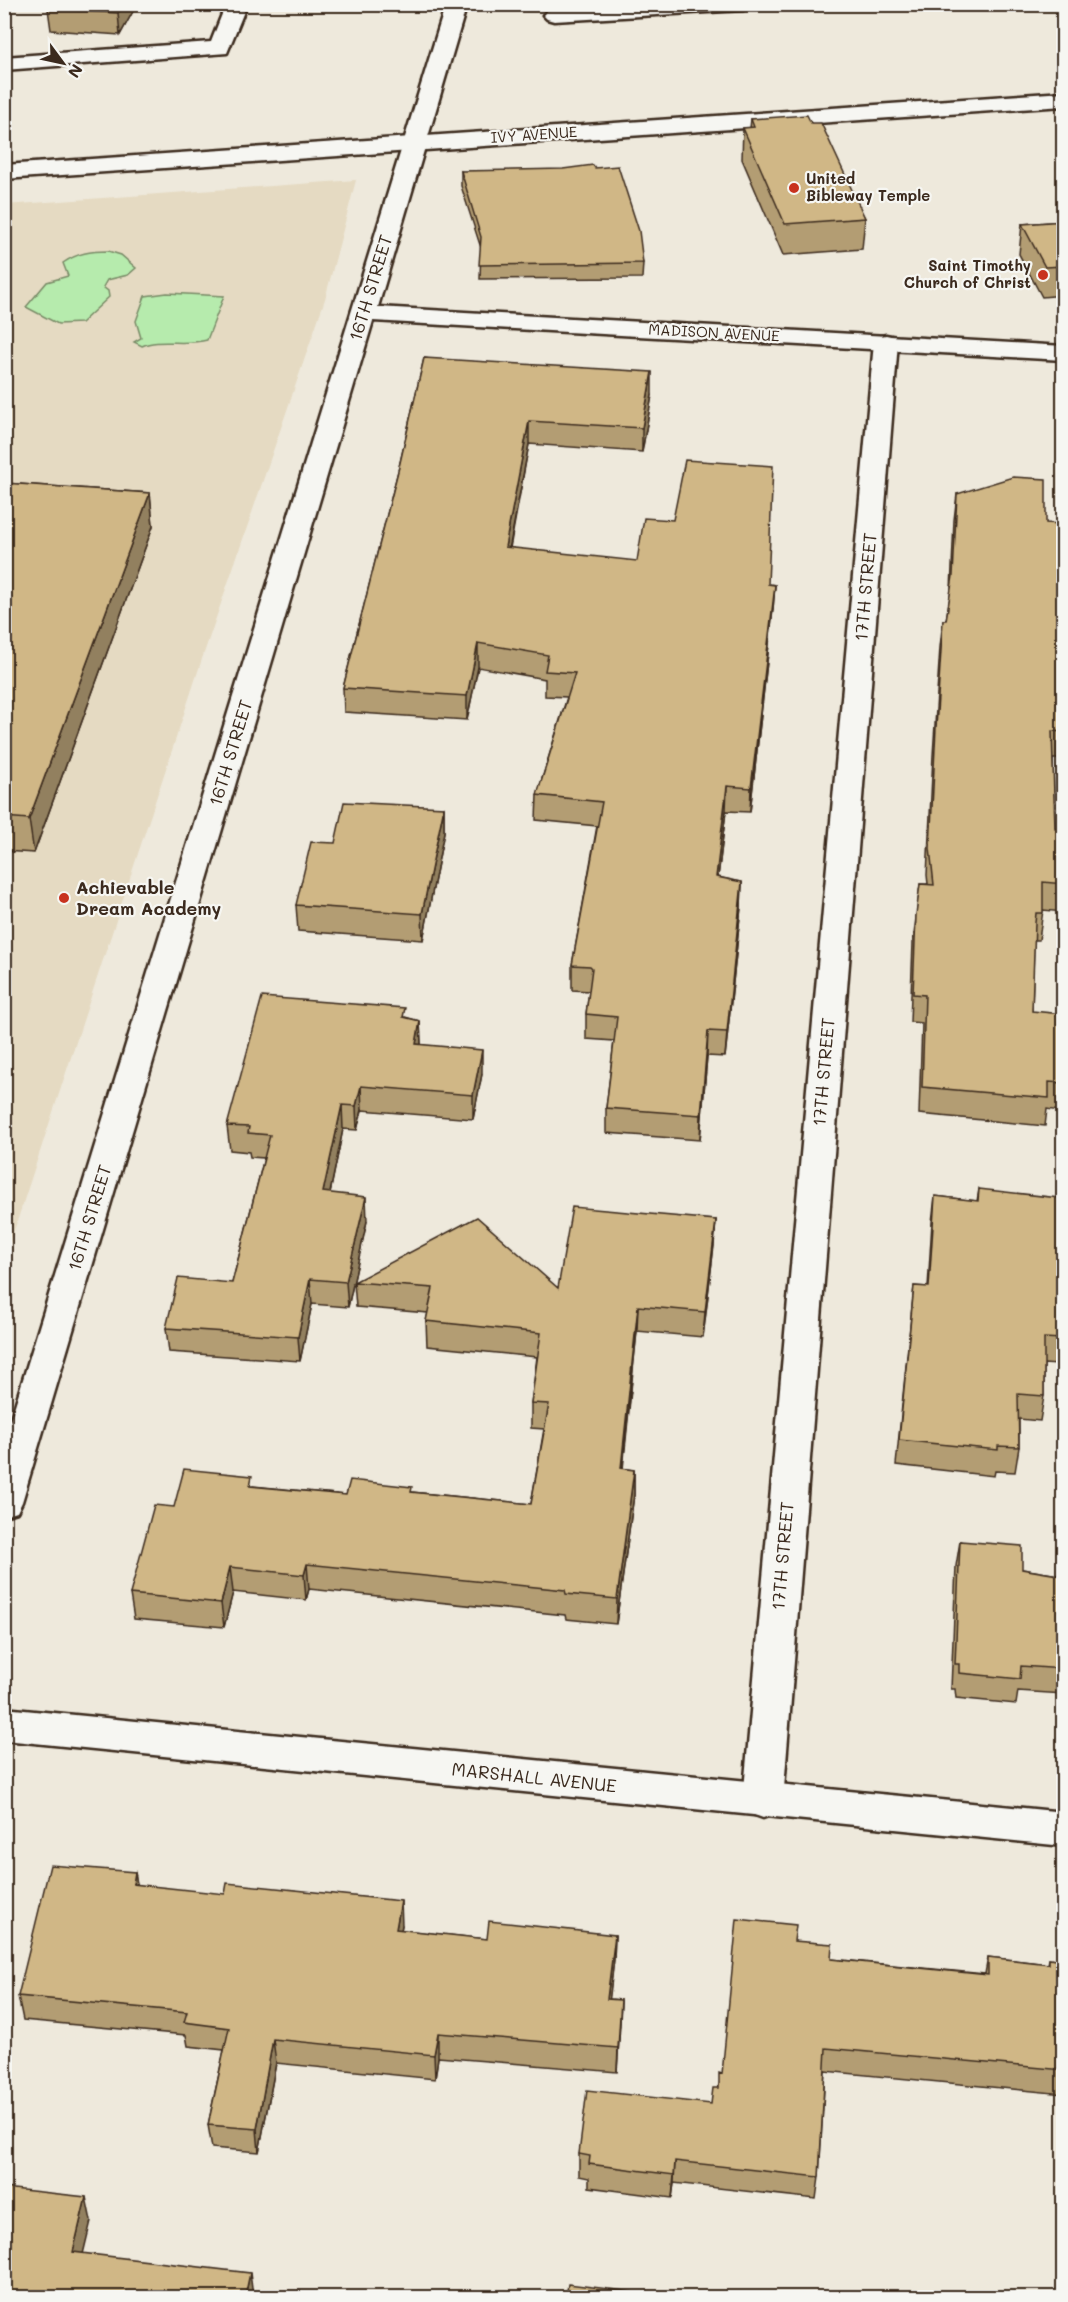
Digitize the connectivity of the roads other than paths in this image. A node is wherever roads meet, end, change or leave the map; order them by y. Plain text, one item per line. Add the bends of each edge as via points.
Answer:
1 (237, 4) edge
2 (458, 4) edge
3 (730, 5) edge
4 (554, 15) dead end
5 (4, 64) edge
6 (1064, 99) edge
7 (415, 143) junction
8 (4, 172) edge
9 (364, 313) junction
10 (886, 342) junction
11 (1064, 353) edge
12 (4, 1502) edge
13 (4, 1724) edge
14 (764, 1801) junction
15 (1064, 1829) edge

1 - 5 street via 219,48
2 - 7 street, 16TH STREET
3 - 4 street
6 - 7 street, IVY AVENUE
7 - 8 street, IVY AVENUE
7 - 9 street, 16TH STREET
9 - 10 street, MADISON AVENUE
9 - 12 street, 16TH STREET
10 - 11 street, MADISON AVENUE
10 - 14 street, 17TH STREET
13 - 14 street, MARSHALL AVENUE
14 - 15 street, MARSHALL AVENUE

